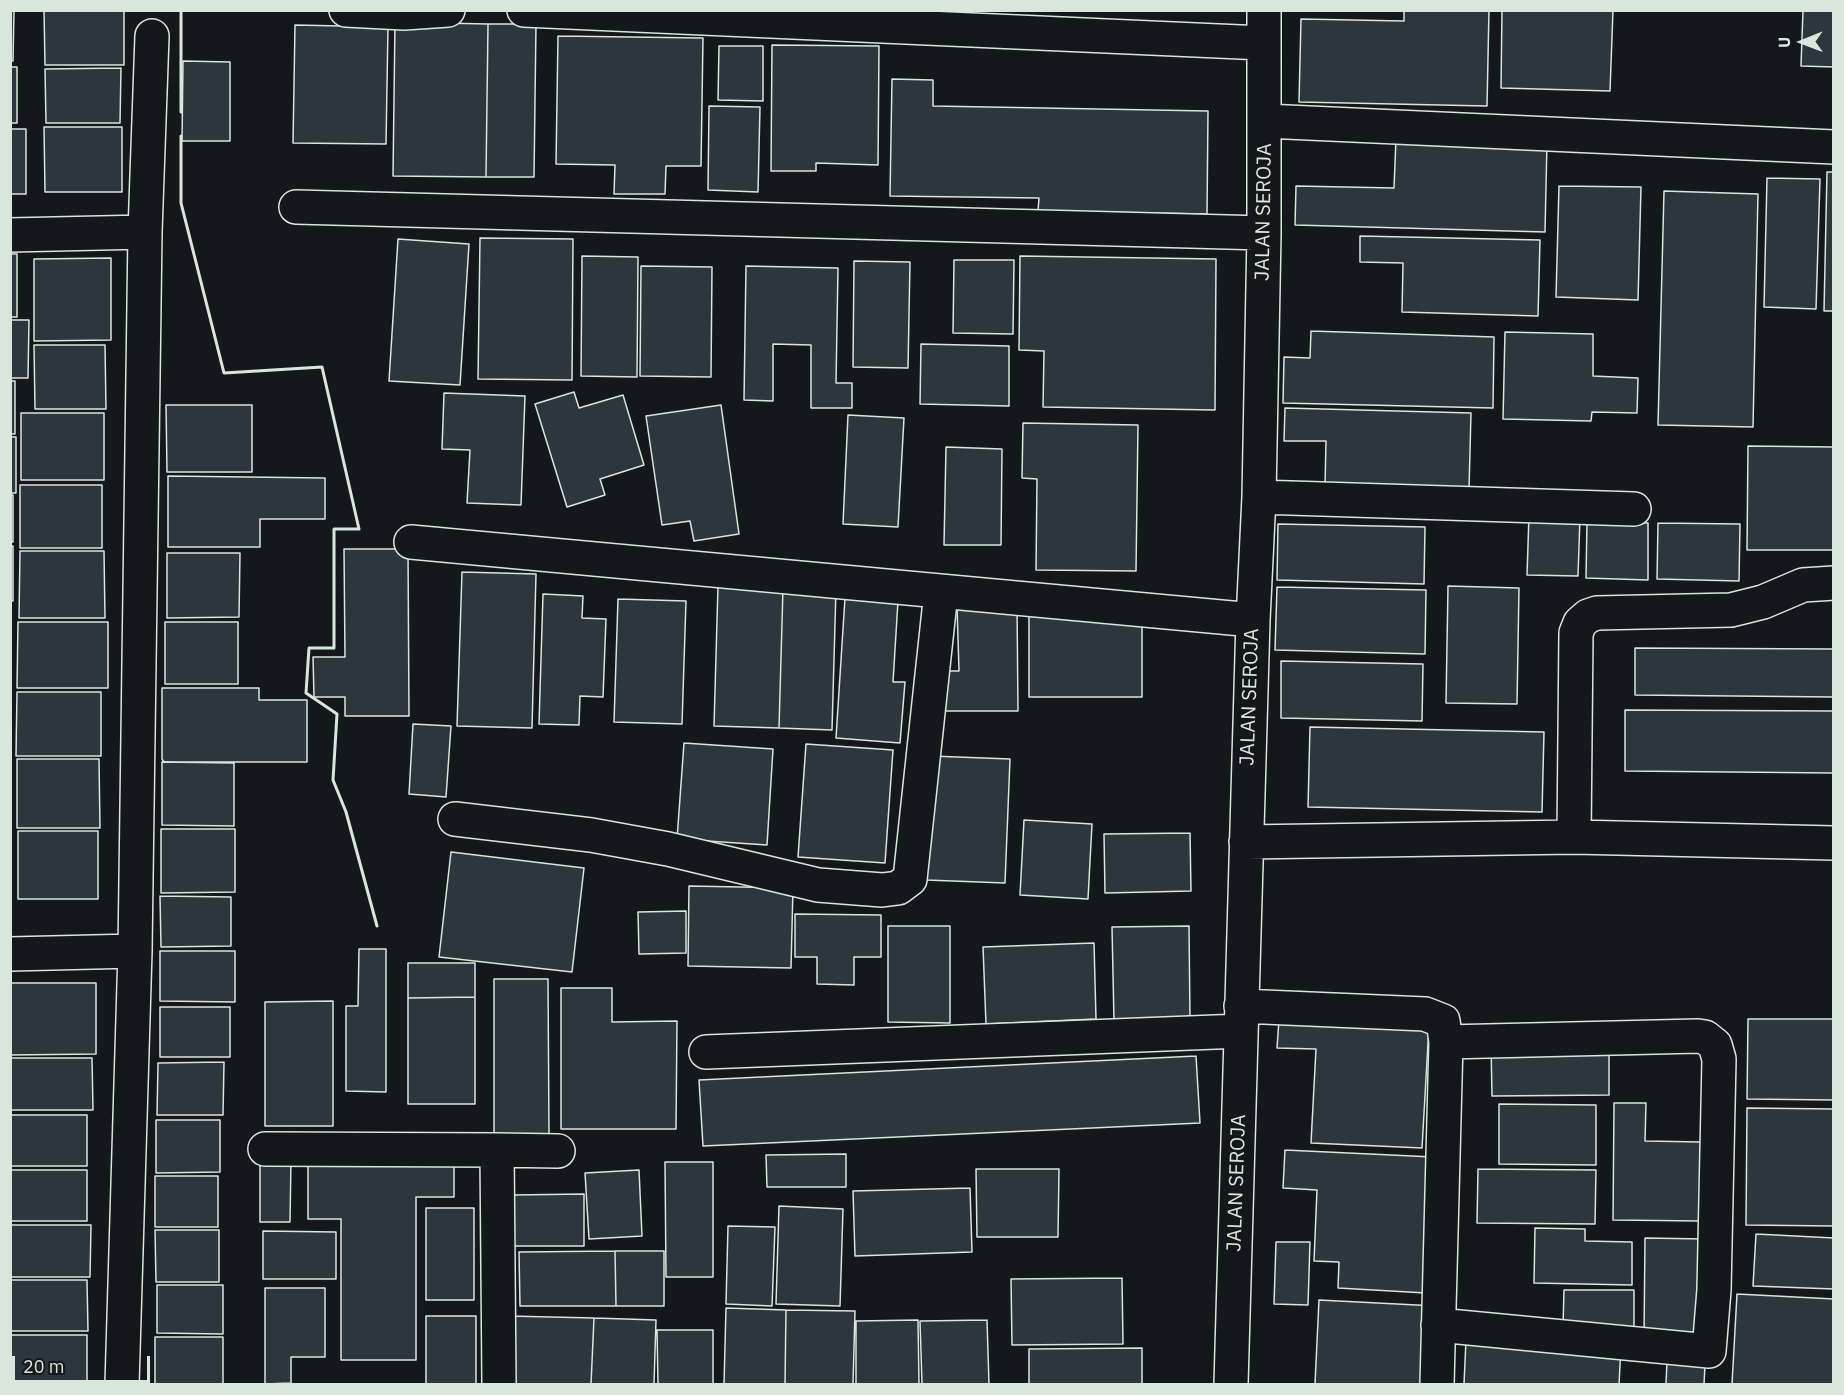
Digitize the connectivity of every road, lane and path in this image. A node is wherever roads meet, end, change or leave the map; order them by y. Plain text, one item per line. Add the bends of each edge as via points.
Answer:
1 (346, 10) edge
2 (448, 10) edge
3 (524, 10) edge
4 (1264, 10) edge
5 (152, 36) dead end
6 (1263, 43) junction
7 (1265, 121) junction
8 (1833, 147) edge
9 (296, 207) dead end
10 (145, 232) junction
11 (1264, 233) junction
12 (10, 235) edge
13 (1259, 497) junction
14 (1634, 509) dead end
15 (411, 542) dead end
16 (1833, 583) edge
17 (941, 592) junction
18 (1252, 620) junction
19 (455, 819) dead end
20 (1574, 837) junction
21 (1246, 842) junction
22 (1833, 843) edge
23 (135, 951) junction
24 (10, 954) edge
25 (1241, 1018) junction
26 (1446, 1042) junction
27 (706, 1052) dead end
28 (266, 1149) dead end
29 (497, 1150) junction
30 (558, 1151) dead end
31 (1438, 1325) junction
32 (122, 1384) edge
33 (499, 1384) edge
34 (1231, 1384) edge
35 (1437, 1384) edge

1 - 2 street
3 - 6 street
4 - 6 street, JALAN SEROJA
5 - 10 street
6 - 7 street, JALAN SEROJA
7 - 8 street
7 - 11 street, JALAN SEROJA
9 - 11 street
10 - 12 street
10 - 23 street
11 - 13 street, JALAN SEROJA
13 - 14 street
13 - 18 street, JALAN SEROJA
15 - 17 street
16 - 20 street via 1803,585 1731,610 1597,613 1580,623 1576,633
17 - 18 street
17 - 19 street via 910,879 898,888 818,885 602,837
18 - 21 street, JALAN SEROJA
20 - 21 street
20 - 22 street
21 - 25 street, JALAN SEROJA
23 - 24 street
23 - 32 street
25 - 26 street via 1430,1014 1443,1021
25 - 27 street
25 - 34 street, JALAN SEROJA
26 - 31 street
26 - 31 street via 1698,1036 1715,1045 1719,1059 1714,1290 1709,1351
28 - 29 street
29 - 30 street
29 - 33 street
31 - 35 street

